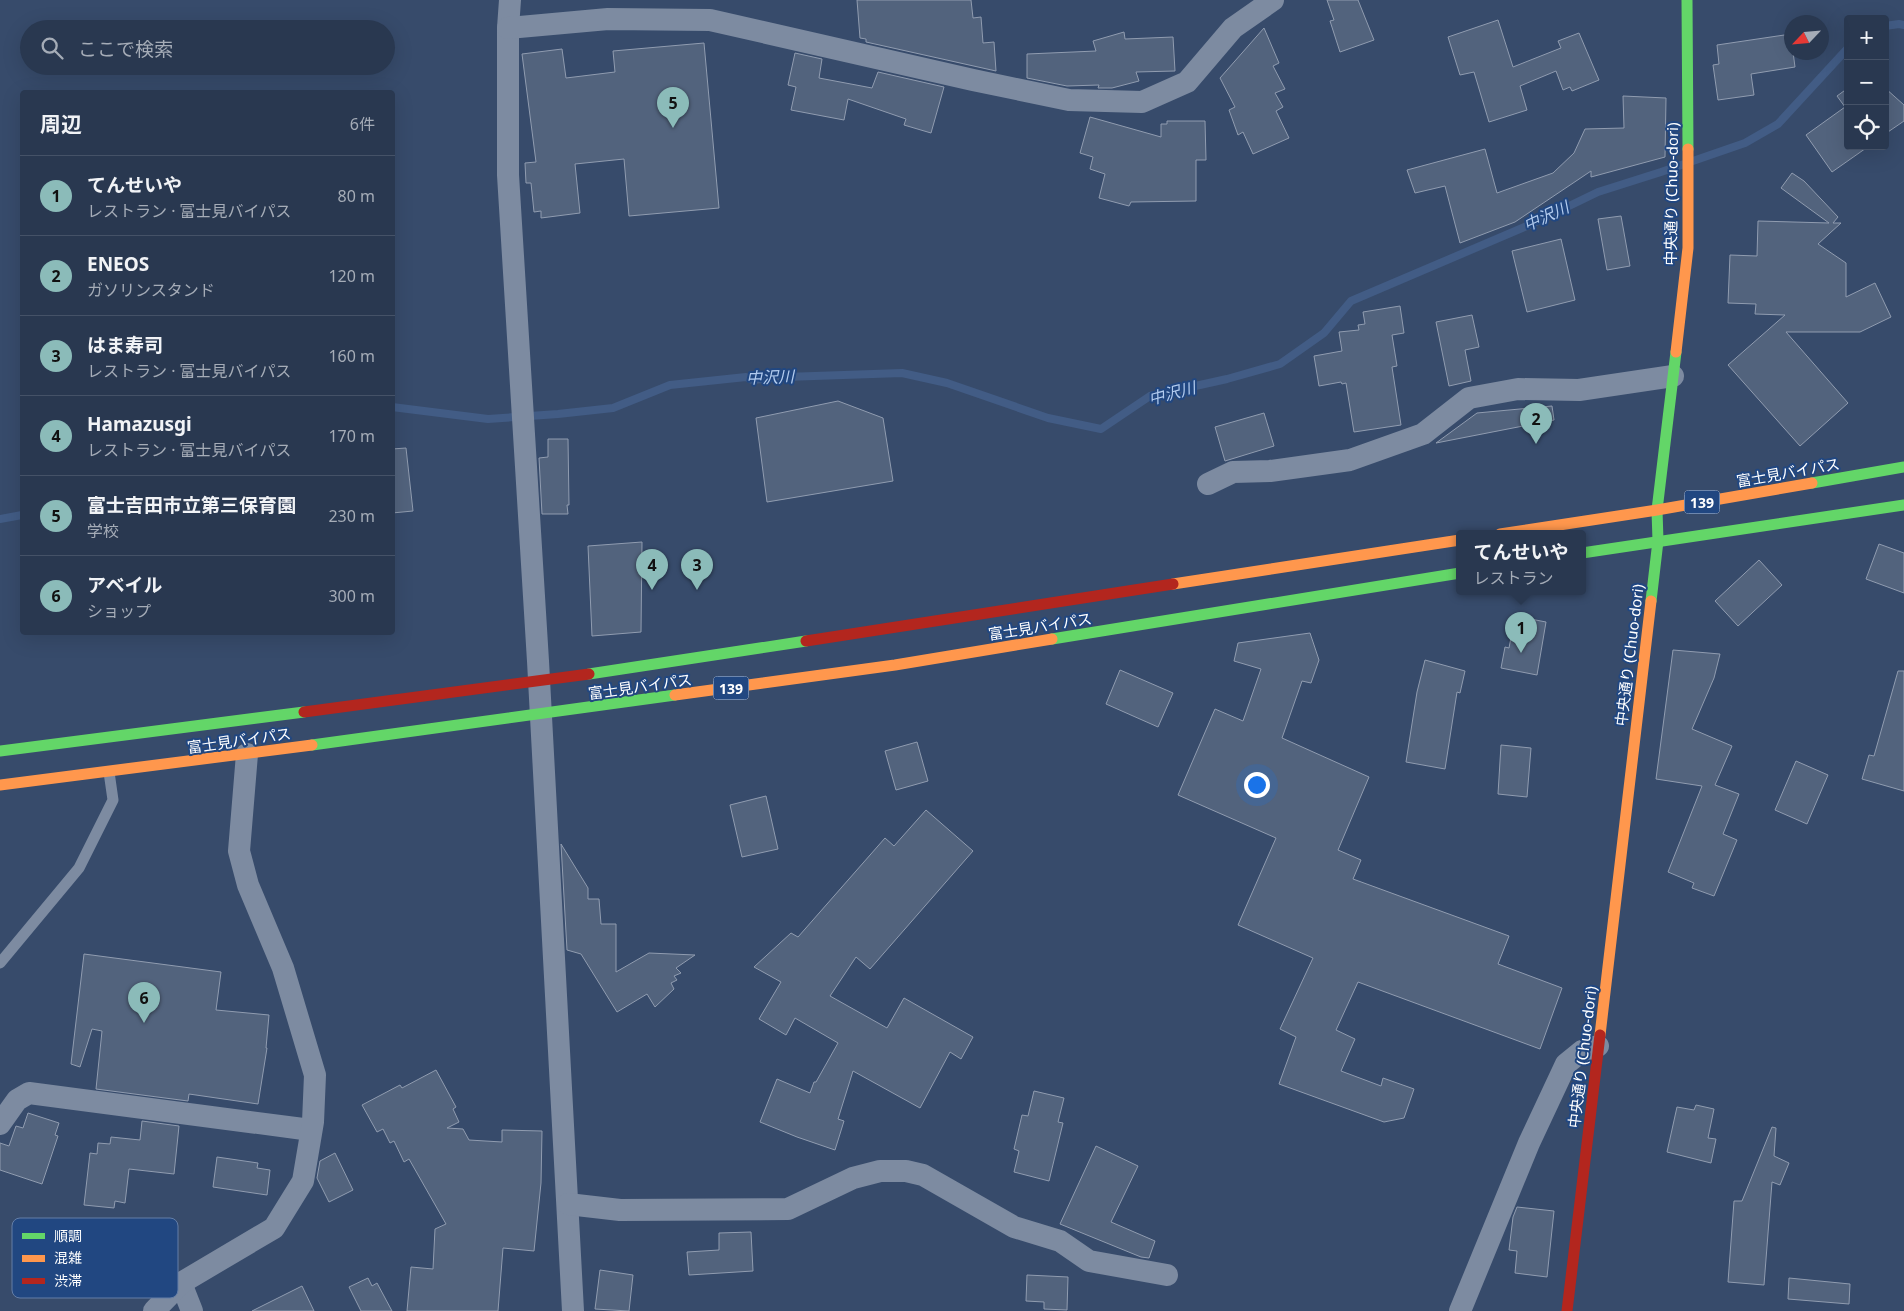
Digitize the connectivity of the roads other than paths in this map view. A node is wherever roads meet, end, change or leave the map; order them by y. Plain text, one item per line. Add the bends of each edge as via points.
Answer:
1 (510, 0) edge
2 (1273, 0) edge
3 (1687, 0) edge
4 (508, 28) junction
5 (1673, 376) junction
6 (1904, 467) edge
7 (1208, 484) dead end
8 (1904, 504) edge
9 (1657, 510) junction
10 (1526, 530) edge
11 (1456, 541) edge
12 (1658, 541) junction
13 (1586, 552) edge
14 (1456, 574) edge
15 (539, 682) junction
16 (540, 715) junction
17 (0, 751) edge
18 (247, 754) junction
19 (109, 772) junction
20 (0, 785) edge
21 (0, 963) edge
22 (1598, 1046) junction
23 (0, 1124) edge
24 (311, 1130) junction
25 (568, 1204) junction
26 (1166, 1275) dead end
27 (181, 1283) junction
28 (178, 1286) edge
29 (167, 1298) edge
30 (154, 1311) edge
31 (192, 1311) edge
32 (574, 1311) edge
33 (1460, 1311) edge
34 (1567, 1311) edge

1 - 4 street
2 - 4 street via 1232,28 1187,82 1142,102 1069,100 710,20 608,19
3 - 5 main road, 中央通り (Chuo-dori) via 1688,248
4 - 15 street via 508,175
5 - 7 street via 1579,390 1518,389 1469,398 1423,434 1350,460 1270,471 1233,472
5 - 9 main road, 中央通り (Chuo-dori)
6 - 9 main road, 富士見バイパス / 139
8 - 12 main road, 139
9 - 10 main road, 富士見バイパス / 139
9 - 12 main road, 中央通り (Chuo-dori)
11 - 15 main road, 富士見バイパス / 139
12 - 13 main road, 139
12 - 22 main road, 中央通り (Chuo-dori)
14 - 16 main road, 富士見バイパス / 139 via 905,663
15 - 16 street
15 - 17 main road, 富士見バイパス / 139
16 - 18 main road, 富士見バイパス / 139
16 - 25 street
18 - 19 main road, 富士見バイパス / 139
18 - 24 street via 239,851 248,885 283,968 315,1075
19 - 20 main road, 富士見バイパス / 139
19 - 21 lane via 113,800 79,868
22 - 33 street via 1582,1051 1566,1064 1529,1143
22 - 34 main road, 中央通り (Chuo-dori)
23 - 24 street via 17,1100 29,1093
24 - 27 street via 303,1181 274,1228
25 - 26 street via 620,1210 788,1209 853,1178 880,1171 906,1171 923,1175 1014,1227 1060,1241 1088,1261
25 - 32 street
27 - 28 street
27 - 31 street
29 - 30 street

